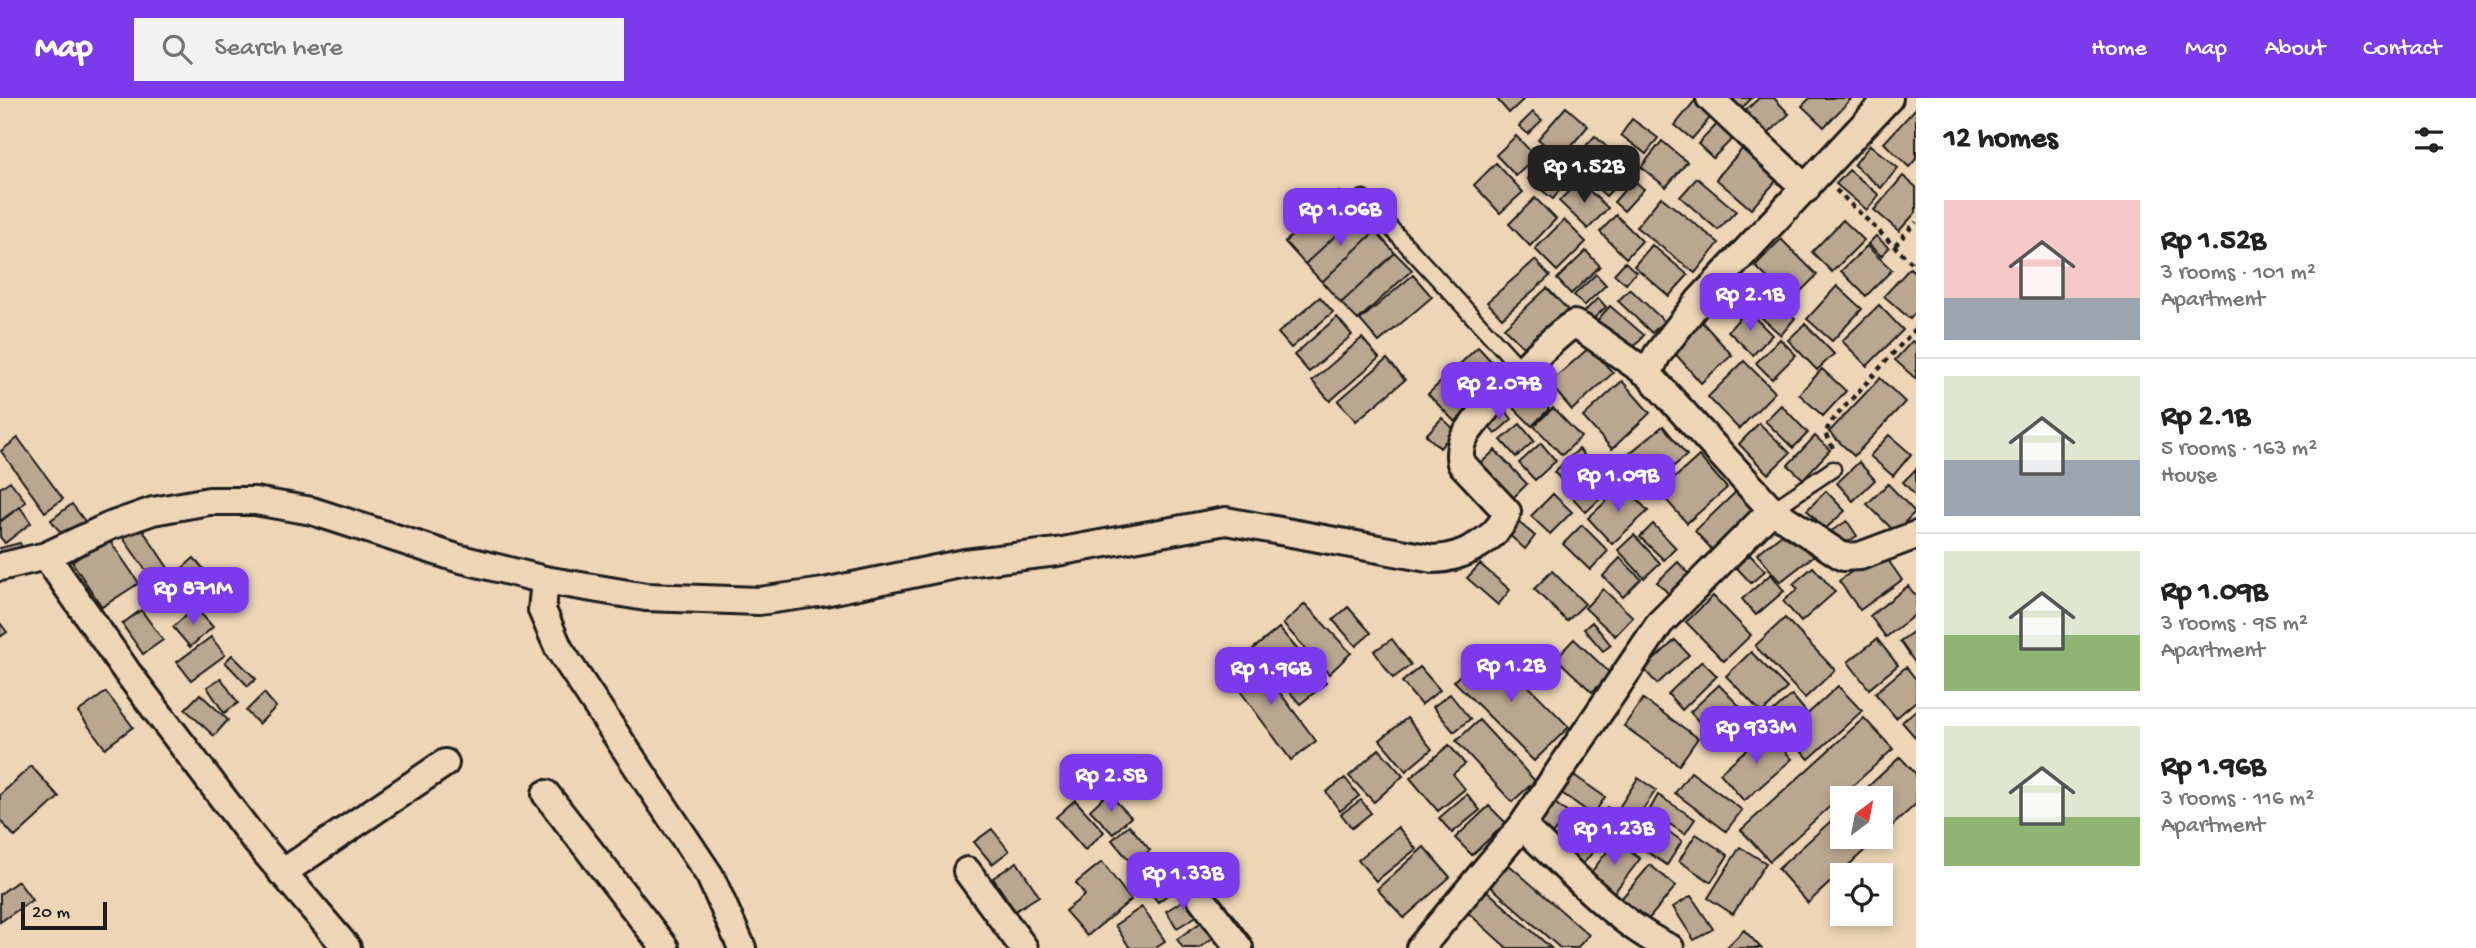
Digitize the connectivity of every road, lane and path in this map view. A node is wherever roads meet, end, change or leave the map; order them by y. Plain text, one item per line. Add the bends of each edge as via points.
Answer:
1 (1710, 98) edge
2 (1889, 98) edge
3 (1813, 181) junction
4 (1363, 198) dead end
5 (1916, 222) edge
6 (1895, 245) junction
7 (1916, 267) edge
8 (1916, 327) edge
9 (1522, 370) junction
10 (1648, 374) junction
11 (1833, 469) joint
12 (1772, 510) junction
13 (1916, 535) edge
14 (46, 556) junction
15 (0, 567) edge
16 (545, 580) junction
17 (445, 763) dead end
18 (546, 794) dead end
19 (1522, 826) junction
20 (967, 871) dead end
21 (282, 873) junction
22 (1201, 898) dead end
23 (347, 948) edge
24 (665, 948) edge
25 (742, 948) edge
26 (1024, 948) edge
27 (1239, 948) edge
28 (1420, 948) edge
29 (1670, 948) edge

1 - 3 street
2 - 3 street
3 - 6 path
3 - 10 street via 1699,301 1657,355
4 - 9 lane
5 - 6 path
6 - 7 path
8 - 11 path via 1826,429 1827,441 1839,454
9 - 10 street via 1574,324
9 - 16 street via 1463,440 1459,458 1504,505 1503,524 1454,559 1226,522 759,601 646,597
10 - 12 street
11 - 12 lane
12 - 13 street via 1843,557 1860,556
12 - 19 street via 1660,624
14 - 15 street
14 - 16 street via 153,511 209,500 255,501 312,511 457,558
14 - 21 street via 127,672
16 - 25 street via 542,610 558,649 709,876
17 - 21 street
18 - 24 street
19 - 28 street
19 - 29 street via 1642,932
20 - 26 street
21 - 23 street
22 - 27 street

